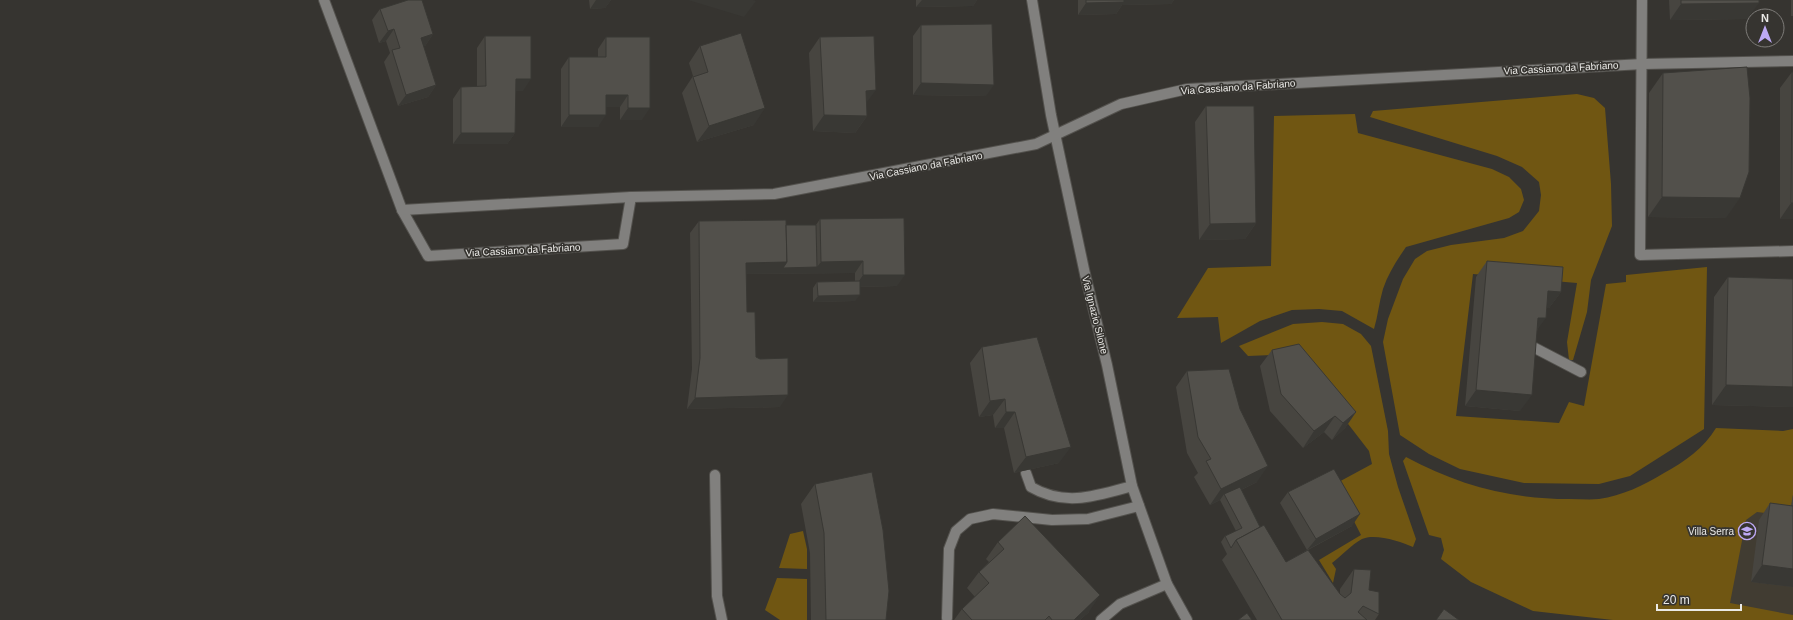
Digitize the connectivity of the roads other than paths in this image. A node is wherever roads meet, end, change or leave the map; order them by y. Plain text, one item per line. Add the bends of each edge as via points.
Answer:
1 (324, 0) edge
2 (1032, 0) edge
3 (1642, 0) edge
4 (1793, 61) edge
5 (1643, 64) junction
6 (1056, 136) junction
7 (631, 197) junction
8 (402, 210) junction
9 (1793, 251) edge
10 (1533, 347) edge
11 (1580, 372) dead end
12 (1026, 473) edge
13 (715, 475) dead end
14 (1132, 486) junction
15 (1139, 506) junction
16 (1167, 584) junction
17 (947, 618) dead end
18 (722, 620) edge
19 (1101, 620) edge
20 (1188, 620) edge

1 - 8 street, Via Cassiano da Fabriano
2 - 6 street, Via Ignazio Silone
3 - 5 street
4 - 5 street, Via Cassiano da Fabriano
5 - 6 street, Via Cassiano da Fabriano via 1187,89 1122,104
5 - 9 street via 1640,255
6 - 7 street, Via Cassiano da Fabriano via 1036,144 774,194
6 - 14 street, Via Ignazio Silone
7 - 8 street, Via Cassiano da Fabriano
7 - 8 street, Via Cassiano da Fabriano via 624,244 428,256
10 - 11 street
12 - 14 street via 1031,487 1045,495 1062,498 1092,497
13 - 18 street via 717,596
14 - 15 street, Via Ignazio Silone
15 - 16 street, Via Ignazio Silone
15 - 17 street via 1088,519 1052,520 994,514 970,519 956,531 949,549
16 - 19 street via 1120,604
16 - 20 street, Via Ignazio Silone

